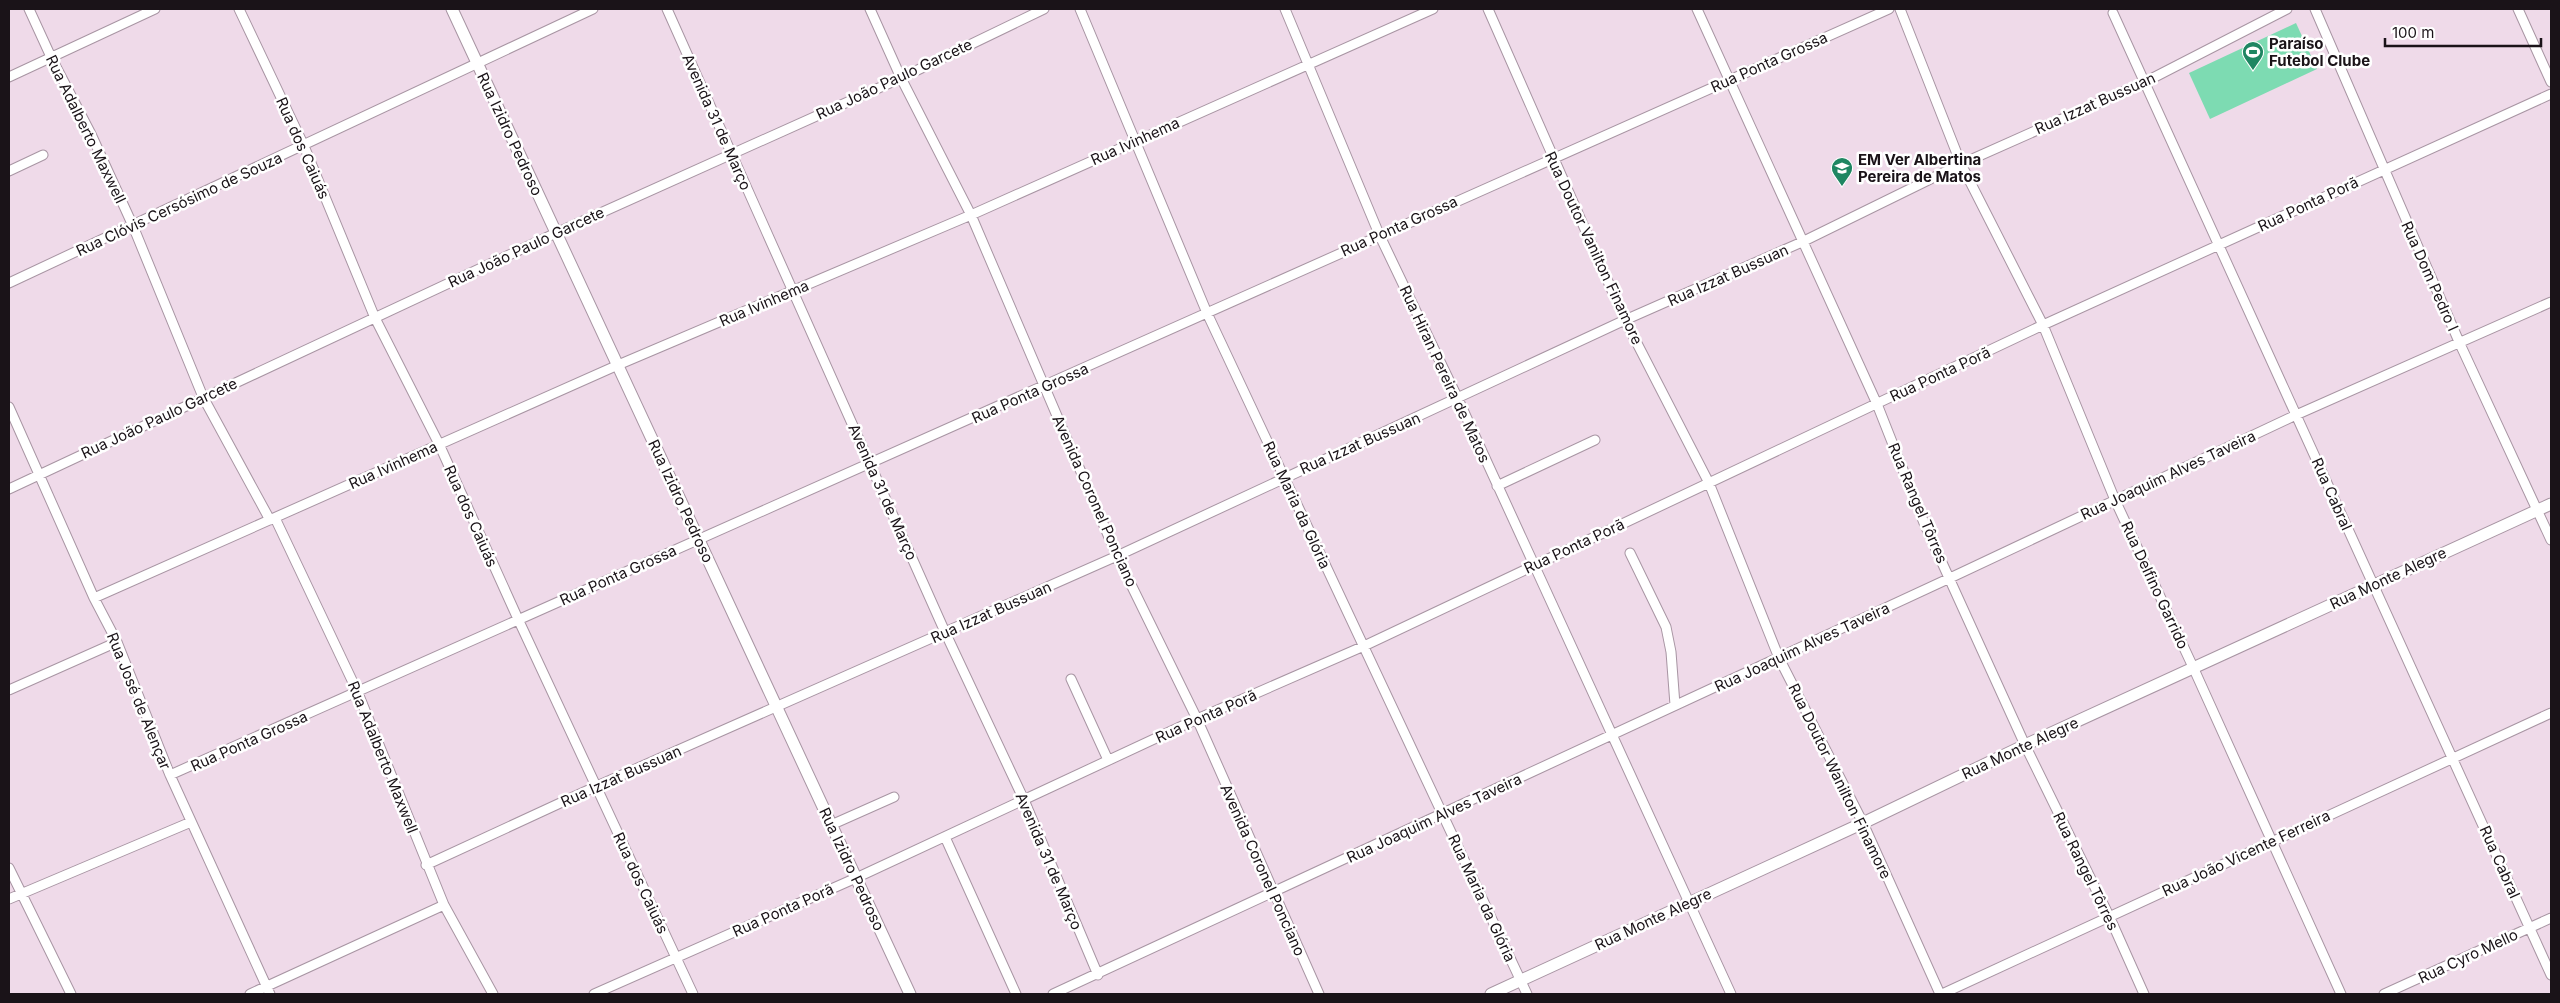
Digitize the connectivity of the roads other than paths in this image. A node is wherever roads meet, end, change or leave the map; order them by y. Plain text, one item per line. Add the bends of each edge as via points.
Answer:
1 (29, 9) edge
2 (155, 9) edge
3 (239, 9) edge
4 (452, 9) edge
5 (568, 9) edge
6 (593, 9) edge
7 (667, 9) edge
8 (870, 9) edge
9 (1044, 9) edge
10 (1080, 9) edge
11 (1285, 9) edge
12 (1434, 9) edge
13 (1488, 9) edge
14 (1697, 9) edge
15 (1889, 9) edge
16 (1900, 9) edge
17 (2287, 9) edge
18 (2315, 9) edge
19 (2518, 9) edge
20 (2113, 12) dead end
21 (572, 18) junction
22 (51, 57) junction
23 (477, 63) junction
24 (1307, 63) junction
25 (9, 77) edge
26 (901, 78) junction
27 (1727, 80) junction
28 (2145, 82) junction
29 (2551, 82) edge
30 (2551, 94) edge
31 (1135, 141) junction
32 (304, 146) junction
33 (731, 154) junction
34 (44, 155) dead end
35 (1553, 160) junction
36 (1961, 164) junction
37 (2383, 169) junction
38 (9, 171) edge
39 (971, 215) junction
40 (133, 226) junction
41 (556, 232) junction
42 (1379, 234) junction
43 (1802, 242) junction
44 (2219, 245) junction
45 (9, 283) edge
46 (793, 290) junction
47 (2551, 302) edge
48 (1207, 313) junction
49 (375, 318) junction
50 (1625, 320) junction
51 (2043, 325) junction
52 (2460, 344) junction
53 (618, 365) junction
54 (1045, 386) junction
55 (203, 396) junction
56 (1458, 399) junction
57 (1876, 404) junction
58 (9, 407) edge
59 (2296, 415) junction
60 (1595, 440) dead end
61 (439, 444) junction
62 (870, 464) junction
63 (39, 474) junction
64 (1284, 478) junction
65 (1708, 483) junction
66 (1497, 486) junction
67 (9, 489) edge
68 (2115, 500) junction
69 (2551, 504) edge
70 (2538, 510) junction
71 (272, 519) junction
72 (699, 540) junction
73 (2551, 540) edge
74 (1630, 553) dead end
75 (1117, 556) junction
76 (1534, 565) junction
77 (1950, 578) junction
78 (2374, 584) junction
79 (94, 598) junction
80 (518, 619) junction
81 (945, 632) junction
82 (117, 642) junction
83 (1363, 646) junction
84 (1778, 658) junction
85 (2194, 667) junction
86 (1071, 679) dead end
87 (9, 690) edge
88 (358, 693) junction
89 (1675, 705) junction
90 (777, 707) junction
91 (2551, 713) edge
92 (1197, 720) junction
93 (1612, 736) junction
94 (2025, 745) junction
95 (2452, 758) junction
96 (1108, 760) junction
97 (170, 775) junction
98 (597, 786) junction
99 (894, 796) dead end
100 (1024, 800) junction
101 (1442, 814) junction
102 (191, 822) junction
103 (1863, 823) junction
104 (831, 825) junction
105 (945, 836) junction
106 (2271, 841) junction
107 (426, 865) junction
108 (9, 868) edge
109 (856, 878) junction
110 (1272, 893) junction
111 (20, 894) junction
112 (9, 899) edge
113 (1688, 902) junction
114 (444, 905) junction
115 (2110, 918) junction
116 (2551, 918) edge
117 (2530, 928) junction
118 (675, 957) junction
119 (1098, 975) junction
120 (2551, 975) edge
121 (1521, 981) junction
122 (268, 991) edge
123 (70, 994) edge
124 (250, 994) edge
125 (493, 994) edge
126 (594, 994) edge
127 (694, 994) edge
128 (910, 994) edge
129 (1016, 994) edge
130 (1053, 994) edge
131 (1318, 994) edge
132 (1491, 994) edge
133 (1527, 994) edge
134 (1732, 994) edge
135 (1941, 994) edge
136 (2144, 994) edge
137 (2341, 994) edge
138 (2384, 994) edge

1 - 22 street, Rua Adalberto Maxwell
2 - 22 street
3 - 32 street, Rua dos Caiuás
4 - 23 street, Rua Izidro Pedroso
5 - 21 street
6 - 21 street, Rua Clóvis Cersósimo de Souza
7 - 33 street, Avenida 31 de Março
8 - 26 street, Avenida Coronel Ponciano
9 - 26 street, Rua João Paulo Garcete
10 - 31 street, Rua Maria da Glória
11 - 24 street, Rua Hiran Pereira de Matos
12 - 24 street, Rua Ivinhema
13 - 35 street, Rua Doutor Vanilton Finamore
14 - 27 street, Rua Rangel Tôrres
15 - 27 street, Rua Ponta Grossa
16 - 36 street, Rua Delfino Garrido
17 - 28 street, Rua Izzat Bussuan
18 - 37 street, Rua Dom Pedro I
19 - 29 street
20 - 28 street, Rua Cabral
21 - 23 street, Rua Clóvis Cersósimo de Souza
22 - 25 street
22 - 40 street, Rua Adalberto Maxwell
23 - 32 street, Rua Clóvis Cersósimo de Souza
23 - 41 street, Rua Izidro Pedroso
24 - 31 street, Rua Ivinhema
24 - 42 street, Rua Hiran Pereira de Matos
26 - 33 street, Rua João Paulo Garcete
26 - 39 street, Avenida Coronel Ponciano
27 - 35 street, Rua Ponta Grossa
27 - 43 street, Rua Rangel Tôrres
28 - 36 street, Rua Izzat Bussuan
28 - 44 street, Rua Cabral
30 - 37 street, Rua Ponta Porã
31 - 39 street, Rua Ivinhema
31 - 48 street, Rua Maria da Glória
32 - 40 street, Rua Clóvis Cersósimo de Souza
32 - 49 street, Rua dos Caiuás
33 - 41 street, Rua João Paulo Garcete
33 - 46 street, Avenida 31 de Março
34 - 38 street
35 - 42 street, Rua Ponta Grossa
35 - 50 street, Rua Doutor Vanilton Finamore
36 - 43 street, Rua Izzat Bussuan
36 - 51 street, Rua Delfino Garrido
37 - 44 street, Rua Ponta Porã
37 - 52 street, Rua Dom Pedro I
39 - 46 street, Rua Ivinhema
39 - 54 street, Avenida Coronel Ponciano
40 - 45 street, Rua Clóvis Cersósimo de Souza
40 - 55 street, Rua Adalberto Maxwell
41 - 49 street, Rua João Paulo Garcete
41 - 53 street, Rua Izidro Pedroso
42 - 48 street, Rua Ponta Grossa
42 - 56 street, Rua Hiran Pereira de Matos
43 - 50 street, Rua Izzat Bussuan
43 - 57 street, Rua Rangel Tôrres
44 - 51 street, Rua Ponta Porã
44 - 59 street, Rua Cabral
46 - 53 street, Rua Ivinhema
46 - 62 street, Avenida 31 de Março
47 - 52 street, Rua Joaquim Alves Taveira
48 - 54 street, Rua Ponta Grossa
48 - 64 street, Rua Maria da Glória
49 - 55 street, Rua João Paulo Garcete
49 - 61 street, Rua dos Caiuás
50 - 56 street, Rua Izzat Bussuan
50 - 65 street, Rua Doutor Vanilton Finamore
51 - 57 street, Rua Ponta Porã
51 - 68 street, Rua Delfino Garrido
52 - 59 street, Rua Joaquim Alves Taveira
52 - 70 street, Rua Dom Pedro I
53 - 61 street, Rua Ivinhema
53 - 72 street, Rua Izidro Pedroso
54 - 62 street, Rua Ponta Grossa
54 - 75 street, Avenida Coronel Ponciano
55 - 63 street, Rua João Paulo Garcete
55 - 71 street, Rua Adalberto Maxwell
56 - 64 street, Rua Izzat Bussuan
56 - 66 street, Rua Hiran Pereira de Matos
57 - 65 street, Rua Ponta Porã
57 - 77 street, Rua Rangel Tôrres
58 - 63 street, Rua José de Alençar
59 - 68 street, Rua Joaquim Alves Taveira
59 - 78 street, Rua Cabral
60 - 66 street
61 - 71 street, Rua Ivinhema
61 - 80 street, Rua dos Caiuás
62 - 72 street, Rua Ponta Grossa
62 - 81 street, Avenida 31 de Março
63 - 67 street, Rua João Paulo Garcete
63 - 79 street, Rua José de Alençar
64 - 75 street, Rua Izzat Bussuan
64 - 83 street, Rua Maria da Glória
65 - 76 street, Rua Ponta Porã
65 - 84 street, Rua Doutor Wanilton Finamore
66 - 76 street, Rua Hiran Pereira de Matos
68 - 77 street, Rua Joaquim Alves Taveira
68 - 85 street, Rua Delfino Garrido
69 - 70 street, Rua Monte Alegre
70 - 73 street, Rua Dom Pedro I
70 - 78 street, Rua Monte Alegre
71 - 79 street, Rua Ivinhema
71 - 88 street, Rua Adalberto Maxwell
72 - 80 street, Rua Ponta Grossa
72 - 90 street, Rua Izidro Pedroso
74 - 89 street via 1666,627
75 - 81 street, Rua Izzat Bussuan
75 - 92 street, Avenida Coronel Ponciano
76 - 83 street, Rua Ponta Porã
76 - 93 street, Rua Hiran Pereira de Matos
77 - 84 street, Rua Joaquim Alves Taveira
77 - 94 street, Rua Rangel Tôrres
78 - 85 street, Rua Monte Alegre
78 - 95 street, Rua Cabral
79 - 82 street, Rua José de Alençar
80 - 88 street, Rua Ponta Grossa
80 - 98 street, Rua dos Caiuás
81 - 90 street, Rua Izzat Bussuan
81 - 100 street, Avenida 31 de Março
82 - 87 street
82 - 97 street, Rua José de Alençar
83 - 92 street, Rua Ponta Porã
83 - 101 street, Rua Maria da Glória
84 - 89 street, Rua Joaquim Alves Taveira
84 - 103 street, Rua Doutor Wanilton Finamore
85 - 94 street, Rua Monte Alegre
85 - 106 street, Rua Delfino Garrido
86 - 96 street
88 - 97 street, Rua Ponta Grossa
88 - 107 street, Rua Adalberto Maxwell
89 - 93 street, Rua Joaquim Alves Taveira
90 - 98 street, Rua Izzat Bussuan
90 - 104 street, Rua Izidro Pedroso
91 - 95 street, Rua João Vicente Ferreira
92 - 96 street, Rua Ponta Porã
92 - 110 street, Avenida Coronel Ponciano
93 - 101 street, Rua Joaquim Alves Taveira
93 - 113 street, Rua Hiran Pereira de Matos
94 - 103 street, Rua Monte Alegre
94 - 115 street, Rua Rangel Tôrres
95 - 106 street, Rua João Vicente Ferreira
95 - 117 street, Rua Cabral
96 - 100 street, Rua Ponta Porã
97 - 102 street, Rua José de Alençar
98 - 107 street, Rua Izzat Bussuan
98 - 118 street, Rua dos Caiuás
99 - 104 street
100 - 105 street, Rua Ponta Porã
100 - 119 street, Avenida 31 de Março
101 - 110 street, Rua Joaquim Alves Taveira
101 - 121 street, Rua Maria da Glória
102 - 111 street
102 - 122 street, Rua José de Alençar
103 - 113 street, Rua Monte Alegre
103 - 135 street, Rua Doutor Wanilton Finamore
104 - 109 street, Rua Izidro Pedroso
105 - 109 street, Rua Ponta Porã
105 - 129 street
106 - 115 street, Rua João Vicente Ferreira
106 - 137 street, Rua Delfino Garrido
107 - 114 street, Rua Adalberto Maxwell
108 - 111 street
109 - 118 street, Rua Ponta Porã
109 - 128 street, Rua Izidro Pedroso
110 - 119 street, Rua Joaquim Alves Taveira
110 - 131 street, Avenida Coronel Ponciano
111 - 112 street
111 - 123 street
113 - 121 street, Rua Monte Alegre
113 - 134 street, Rua Hiran Pereira de Matos
114 - 122 street
114 - 125 street, Rua Adalberto Maxwell
115 - 135 street, Rua João Vicente Ferreira
115 - 136 street, Rua Rangel Tôrres
116 - 117 street, Rua Cyro Mello
117 - 120 street, Rua Cabral
117 - 138 street, Rua Cyro Mello
118 - 126 street, Rua Ponta Porã
118 - 127 street, Rua dos Caiuás
119 - 130 street, Rua Joaquim Alves Taveira
121 - 132 street, Rua Monte Alegre
121 - 133 street, Rua Maria da Glória
122 - 124 street

